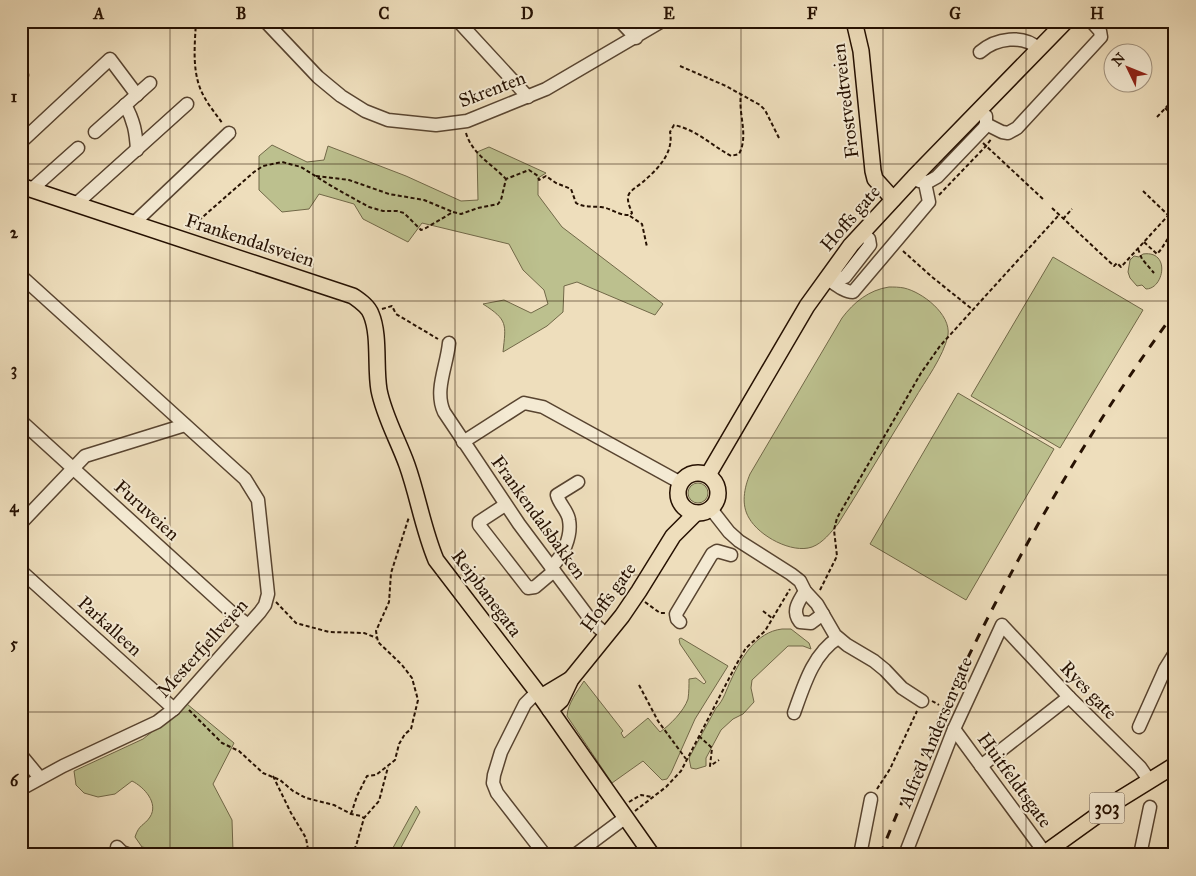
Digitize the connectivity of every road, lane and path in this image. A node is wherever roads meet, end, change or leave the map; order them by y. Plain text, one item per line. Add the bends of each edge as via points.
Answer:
1 (196, 21) edge
2 (265, 21) edge
3 (458, 21) edge
4 (620, 21) edge
5 (662, 21) edge
6 (854, 21) edge
7 (1066, 21) edge
8 (1091, 21) edge
9 (636, 38) junction
10 (1039, 49) junction
11 (980, 52) dead end
12 (680, 66) dead end
13 (150, 83) dead end
14 (741, 94) junction
15 (137, 95) junction
16 (528, 97) junction
17 (1175, 98) edge
18 (186, 104) dead end
19 (125, 105) junction
20 (981, 108) junction
21 (1165, 108) junction
22 (1157, 117) dead end
23 (1175, 117) edge
24 (991, 127) junction
25 (465, 129) dead end
26 (95, 132) dead end
27 (229, 133) joint
28 (976, 137) junction
29 (780, 140) dead end
30 (21, 142) edge
31 (986, 146) junction
32 (78, 148) dead end
33 (137, 150) junction
34 (316, 176) junction
35 (506, 179) junction
36 (919, 180) junction
37 (24, 187) edge
38 (1143, 192) dead end
39 (893, 199) junction
40 (1044, 200) dead end
41 (929, 202) junction
42 (76, 204) junction
43 (1052, 208) dead end
44 (1175, 208) edge
45 (1072, 209) dead end
46 (453, 212) junction
47 (1059, 215) junction
48 (1168, 215) junction
49 (630, 216) junction
50 (1063, 219) junction
51 (134, 223) junction
52 (1175, 231) edge
53 (185, 232) dead end
54 (1144, 242) junction
55 (895, 243) junction
56 (647, 247) dead end
57 (1138, 249) junction
58 (1154, 273) dead end
59 (828, 275) junction
60 (21, 276) edge
61 (353, 296) joint
62 (383, 308) dead end
63 (972, 308) junction
64 (449, 343) joint
65 (21, 421) edge
66 (185, 425) junction
67 (463, 442) junction
68 (73, 468) junction
69 (708, 475) junction
70 (578, 482) dead end
71 (681, 483) junction
72 (679, 499) junction
73 (505, 505) junction
74 (704, 511) junction
75 (407, 520) dead end
76 (21, 523) edge
77 (673, 536) junction
78 (731, 555) dead end
79 (553, 569) junction
80 (21, 571) edge
81 (799, 588) junction
82 (820, 590) dead end
83 (274, 600) dead end
84 (648, 604) dead end
85 (654, 609) dead end
86 (762, 611) dead end
87 (822, 614) junction
88 (772, 618) junction
89 (680, 622) dead end
90 (248, 625) junction
91 (1002, 625) joint
92 (607, 635) junction
93 (377, 638) junction
94 (838, 638) junction
95 (1175, 652) edge
96 (639, 685) dead end
97 (1069, 698) junction
98 (543, 700) junction
99 (922, 701) joint
100 (177, 705) junction
101 (794, 712) dead end
102 (1139, 727) dead end
103 (954, 729) junction
104 (699, 736) junction
105 (21, 755) edge
106 (687, 759) junction
107 (719, 760) dead end
108 (1175, 765) edge
109 (981, 766) junction
110 (388, 767) junction
111 (273, 776) junction
112 (40, 778) junction
113 (1149, 780) junction
114 (21, 789) edge
115 (653, 797) junction
116 (871, 798) joint
117 (1150, 807) dead end
118 (626, 811) junction
119 (350, 814) junction
120 (364, 818) junction
121 (117, 846) dead end
122 (1044, 854) edge
123 (130, 855) edge
124 (309, 855) edge
125 (350, 855) edge
126 (545, 855) edge
127 (576, 855) edge
128 (652, 855) edge
129 (860, 855) edge
130 (905, 855) edge
131 (1140, 855) edge

1 - 27 path via 194,43 200,88
2 - 16 street, Skrenten via 338,94 383,119 448,124 467,121
3 - 16 street
4 - 9 street
5 - 9 street, Skrenten
6 - 39 main road, Frostvedtveien via 861,51 873,171 878,183
7 - 10 main road, Hoffs gate
8 - 24 street via 1101,34 1099,40 1012,132
9 - 16 street, Skrenten
10 - 11 street via 1027,40 1008,40 993,43
10 - 20 main road, Hoffs gate
12 - 14 path
13 - 15 street
14 - 29 path via 765,110
14 - 49 path via 739,106 744,128 743,147 739,154 731,156 706,138 674,126 670,132 668,154 630,194
15 - 19 street
15 - 30 street via 110,59
17 - 21 path
18 - 33 street
19 - 26 street
19 - 33 street via 133,119
20 - 24 street
20 - 36 main road, Hoffs gate
21 - 22 path
21 - 23 path
24 - 28 street
24 - 31 path
25 - 35 path via 473,148
27 - 51 street, Frankendalsveien
28 - 31 path
28 - 36 street via 932,181
31 - 40 path
31 - 41 path
32 - 37 street, Frankendalsveien
33 - 42 street
34 - 46 path via 349,180 389,194 424,200
34 - 46 path via 369,207 404,213 421,230
34 - 53 path via 301,167 282,162 263,166
35 - 46 path via 498,204 461,214
35 - 49 path via 529,170 539,180 546,176 571,189 576,203 583,207 603,207
36 - 39 main road, Hoffs gate
36 - 41 street
37 - 42 main road, Frankendalsveien
38 - 48 path
39 - 59 main road, Hoffs gate
41 - 55 street
42 - 51 main road, Frankendalsveien
43 - 47 path
44 - 48 path
45 - 50 path
47 - 50 path
47 - 63 path
48 - 54 path
49 - 56 path via 642,224
50 - 57 path via 1114,266 1117,263 1122,267
51 - 61 main road, Frankendalsveien
52 - 54 path via 1157,254
54 - 57 path
55 - 59 street via 853,292 844,290
55 - 63 path
57 - 58 path
59 - 69 main road, Hoffs gate
60 - 66 street, Mesterfjellveien
61 - 98 main road, Reipbanegata via 371,312 380,391 408,467 436,560
62 - 64 path via 392,306 396,314
63 - 82 path via 921,373 837,518 834,530 837,556
64 - 67 street, Frankendalsbakken via 440,403
65 - 68 street, Furuveien
66 - 68 street via 85,456
66 - 90 street, Mesterfjellveien via 245,479 258,500 268,594 265,605
67 - 71 street via 524,403 543,407
67 - 73 street, Frankendalsbakken
68 - 76 street
68 - 90 street, Furuveien
69 - 71 main road via 693,473
69 - 74 main road via 715,480 718,496 716,503
70 - 79 street via 558,495 569,520 562,554
71 - 72 main road
72 - 74 main road via 689,511
72 - 77 main road, Hoffs gate
73 - 79 street, Frankendalsbakken
73 - 79 street via 479,525 528,588 535,587
74 - 77 main road, Hoffs gate
74 - 81 street via 754,551 792,574 800,581
75 - 93 path via 391,573 389,602 376,631
77 - 92 main road, Hoffs gate via 640,591
78 - 89 street via 717,551 712,554 676,614
79 - 92 street, Frankendalsbakken
80 - 100 street, Parkalleen
81 - 87 street via 817,604
81 - 87 street via 795,611 800,622 811,623
81 - 88 path via 787,592
83 - 93 path via 296,623 329,632 364,633
84 - 85 path
86 - 88 path
87 - 94 street
88 - 104 path via 765,631 746,648
90 - 100 street, Mesterfjellveien
91 - 97 street, Ryes gate
91 - 103 street, Alfred Andersen gate
92 - 98 main road, Hoffs gate via 571,679 561,700
93 - 110 path via 412,678 418,700 411,729 405,734 395,760
94 - 99 street via 874,661 902,688
94 - 101 street via 818,656
95 - 102 street
96 - 106 path via 658,722
97 - 109 street
97 - 113 street, Ryes gate via 1140,767
98 - 118 main road, Reipbanegata
98 - 126 street via 525,704 501,752 493,783 497,793
99 - 116 path via 890,769
100 - 111 path via 222,743 239,751 263,773
100 - 112 street, Mesterfjellveien via 157,722
103 - 109 street, Huitfeldtsgate
103 - 130 street, Alfred Andersen gate
104 - 106 path
104 - 107 path via 712,748 710,766
105 - 112 street
106 - 115 path via 675,779
108 - 113 main road, 303
109 - 122 street, Huitfeldtsgate
110 - 119 path via 376,775 367,776
110 - 120 path via 379,801
111 - 119 path via 306,798 334,805
111 - 124 path via 306,838
112 - 114 street, Mesterfjellveien
113 - 122 main road, 303
115 - 118 path
115 - 118 path via 641,795
116 - 129 street
117 - 131 street
118 - 127 street
118 - 128 main road, Reipbanegata
119 - 120 path
120 - 125 path
121 - 123 street

